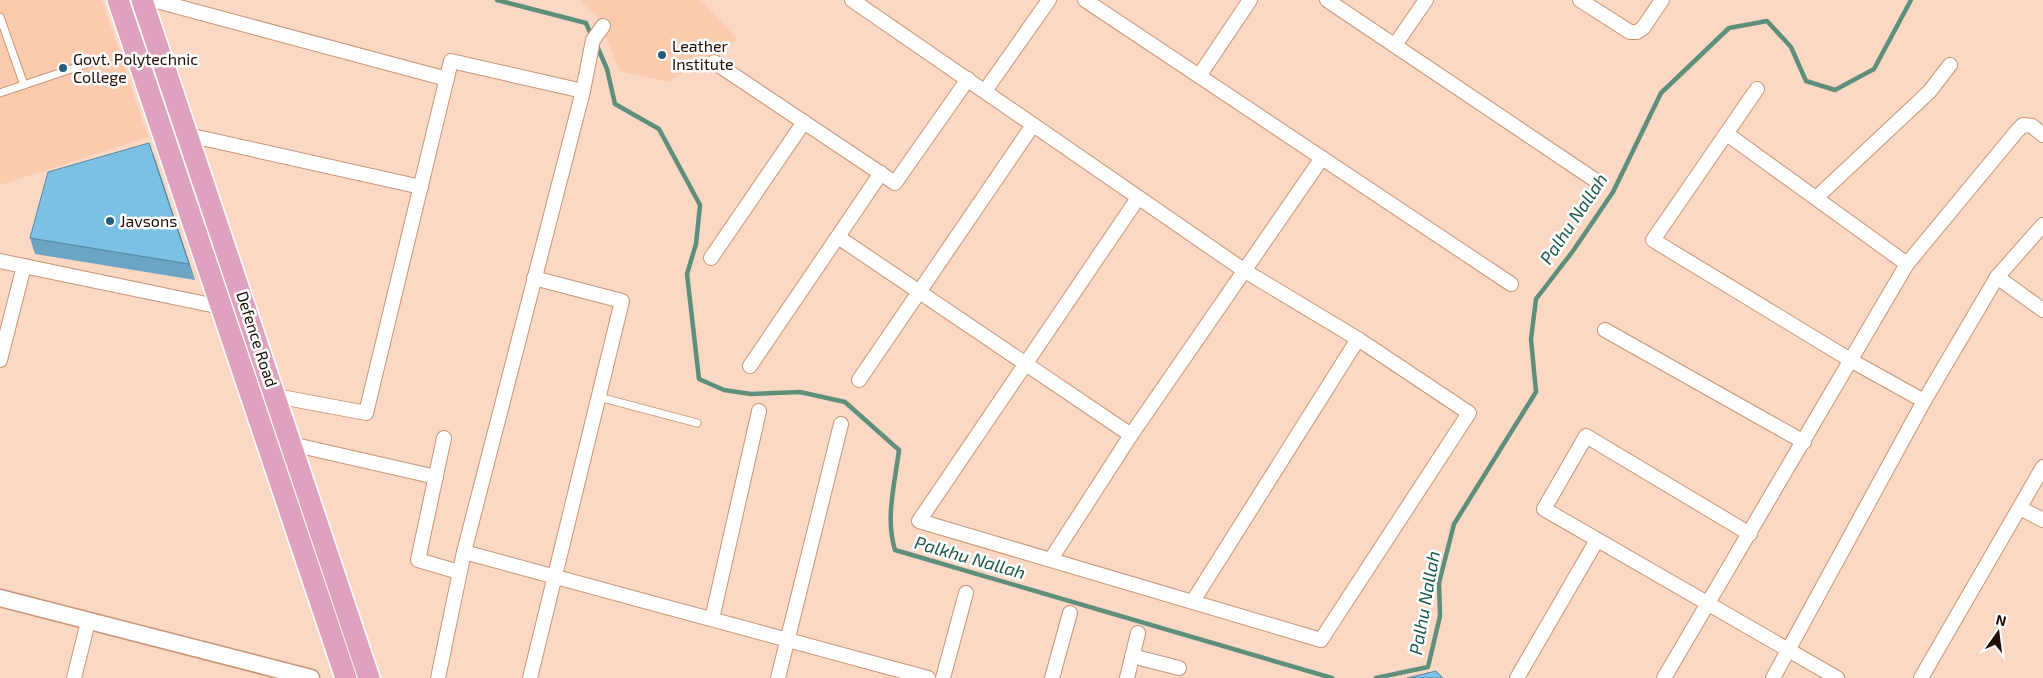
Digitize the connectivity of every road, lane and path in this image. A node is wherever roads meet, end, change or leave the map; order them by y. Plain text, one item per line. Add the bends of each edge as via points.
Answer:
1 (118, 0) edge
2 (142, 0) edge
3 (153, 0) edge
4 (852, 0) edge
5 (1049, 0) edge
6 (1086, 0) edge
7 (1250, 0) edge
8 (1328, 0) edge
9 (1426, 0) edge
10 (1580, 0) edge
11 (1662, 0) edge
12 (0, 17) edge
13 (603, 26) dead end
14 (1395, 45) junction
15 (98, 60) dead end
16 (714, 62) dead end
17 (1950, 65) dead end
18 (1199, 76) junction
19 (447, 79) junction
20 (968, 79) junction
21 (24, 85) junction
22 (1757, 89) dead end
23 (583, 91) junction
24 (986, 91) junction
25 (0, 93) edge
26 (804, 122) junction
27 (1034, 125) junction
28 (188, 134) junction
29 (1727, 134) junction
30 (2043, 135) edge
31 (1322, 158) junction
32 (881, 173) junction
33 (1595, 180) dead end
34 (421, 188) junction
35 (1138, 198) junction
36 (1816, 198) junction
37 (2043, 225) edge
38 (838, 237) junction
39 (711, 258) dead end
40 (0, 261) edge
41 (1907, 264) junction
42 (24, 266) junction
43 (1245, 271) junction
44 (1997, 277) junction
45 (534, 278) junction
46 (1511, 284) dead end
47 (921, 292) junction
48 (221, 308) junction
49 (2043, 310) edge
50 (1605, 330) dead end
51 (3, 333) edge
52 (1358, 339) junction
53 (0, 360) edge
54 (1852, 361) junction
55 (1025, 364) junction
56 (750, 366) dead end
57 (859, 380) dead end
58 (276, 396) junction
59 (599, 397) junction
60 (1924, 401) junction
61 (759, 411) dead end
62 (697, 423) dead end
63 (841, 424) dead end
64 (1131, 435) junction
65 (444, 438) dead end
66 (1804, 442) junction
67 (292, 445) junction
68 (270, 452) junction
69 (2043, 468) edge
70 (436, 477) junction
71 (2020, 508) junction
72 (2043, 520) edge
73 (1750, 534) junction
74 (1597, 540) junction
75 (464, 552) junction
76 (1051, 559) junction
77 (459, 572) junction
78 (555, 577) junction
79 (966, 593) dead end
80 (0, 598) edge
81 (1193, 602) junction
82 (1708, 604) junction
83 (1070, 613) dead end
84 (712, 619) junction
85 (88, 622) junction
86 (1138, 633) dead end
87 (787, 640) junction
88 (358, 645) junction
89 (1789, 650) junction
90 (338, 654) junction
91 (1132, 656) junction
92 (1179, 668) dead end
93 (74, 678) edge
94 (311, 678) edge
95 (346, 678) edge
96 (369, 678) edge
97 (438, 678) edge
98 (530, 678) edge
99 (778, 678) edge
100 (928, 678) edge
101 (943, 678) edge
102 (1052, 678) edge
103 (1127, 678) edge
104 (1517, 678) edge
105 (1664, 678) edge
106 (1773, 678) edge
107 (1837, 678) edge
108 (1922, 678) edge

1 - 48 main road, Defence Road
2 - 28 main road, Defence Road
3 - 19 street
4 - 20 street
5 - 24 street
6 - 18 street
7 - 18 street
8 - 14 street
9 - 14 street
10 - 11 street via 1630,32 1643,28
12 - 21 lane
13 - 23 street via 593,40
14 - 33 street
15 - 21 lane
16 - 26 street
17 - 36 street via 1929,92
18 - 31 street
19 - 23 street via 452,62
19 - 34 street
20 - 24 street
20 - 32 street via 895,182
21 - 25 lane
22 - 29 street
23 - 45 street
24 - 27 street
26 - 32 street
26 - 39 street
27 - 35 street
27 - 47 street
28 - 34 street
28 - 58 main road, Defence Road
29 - 36 street
29 - 54 street via 1653,240
30 - 41 street via 2032,126 2023,125 2017,130
31 - 43 street
31 - 46 street
32 - 38 street
34 - 58 street via 366,413
35 - 43 street
35 - 55 street
36 - 41 street
37 - 44 street
38 - 47 street
38 - 56 street
40 - 42 street
41 - 54 street
42 - 48 street
42 - 51 street
43 - 52 street
43 - 64 street
44 - 49 street
44 - 60 street
45 - 59 street via 622,301
45 - 75 street
47 - 55 street
47 - 57 street
48 - 68 main road, Defence Road
50 - 66 street
51 - 53 street
52 - 81 street
52 - 81 street via 1469,413 1320,640
54 - 60 street
54 - 66 street
55 - 64 street
55 - 76 street via 919,522
58 - 67 main road, Defence Road
59 - 62 lane
59 - 78 street
60 - 89 street
61 - 84 street
63 - 87 street
64 - 76 street
65 - 70 street
66 - 73 street
67 - 68 main road
67 - 70 street
67 - 88 main road, Defence Road
68 - 90 main road, Defence Road
69 - 71 street
70 - 77 street via 418,560
71 - 72 street
71 - 108 street
73 - 74 street via 1586,436 1544,509
73 - 82 street
74 - 82 street
74 - 104 street
75 - 77 street
75 - 78 street
76 - 81 street
77 - 97 street
78 - 84 street
78 - 98 street
79 - 101 street
80 - 85 street
82 - 89 street
82 - 105 street
83 - 102 street
84 - 87 street
85 - 93 street
85 - 94 street
86 - 91 street
87 - 99 street
87 - 100 street
88 - 90 main road
88 - 96 main road, Defence Road
89 - 106 street
89 - 107 street
90 - 95 main road, Defence Road
91 - 92 street
91 - 103 street

